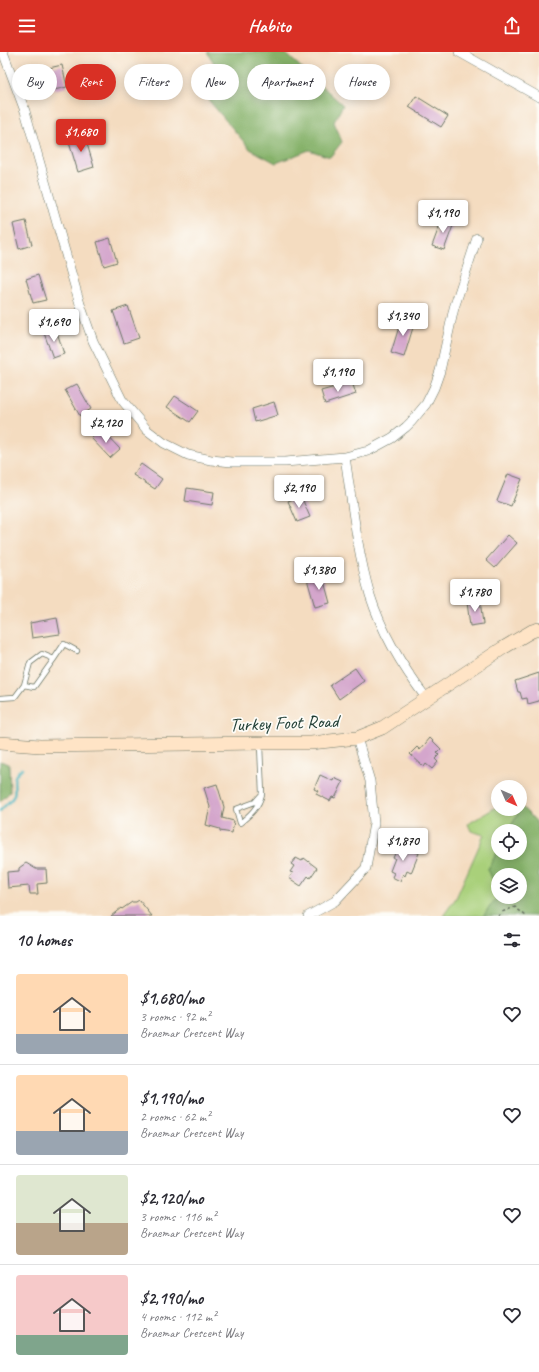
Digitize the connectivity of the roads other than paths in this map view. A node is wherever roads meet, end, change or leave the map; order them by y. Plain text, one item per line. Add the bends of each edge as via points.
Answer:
1 (3, 52) edge
2 (459, 52) edge
3 (539, 97) edge
4 (477, 238) dead end
5 (345, 457) junction
6 (539, 629) edge
7 (77, 651) dead end
8 (54, 659) junction
9 (24, 685) junction
10 (0, 698) edge
11 (427, 699) junction
12 (357, 738) junction
13 (0, 743) edge
14 (260, 743) junction
15 (262, 794) junction
16 (308, 916) edge

1 - 5 street via 25,111 80,304 93,340 122,400 147,430 164,443 188,455 211,460 285,462
2 - 3 street
4 - 5 street via 454,308 440,371 426,404 406,427 392,438 368,450
5 - 11 street via 358,545 370,595 400,660
6 - 11 street, Turkey Foot Road via 503,648
7 - 8 lane via 64,644
8 - 9 lane via 34,688
8 - 9 lane via 42,654 30,663
9 - 10 lane via 15,697
11 - 12 street, Turkey Foot Road via 382,728
12 - 14 street, Turkey Foot Road via 312,743
12 - 16 street via 370,781 374,823 366,868 335,901
13 - 14 street, Turkey Foot Road via 40,746
14 - 15 lane
15 - 15 lane via 255,802 236,809 240,823 250,816 261,801

